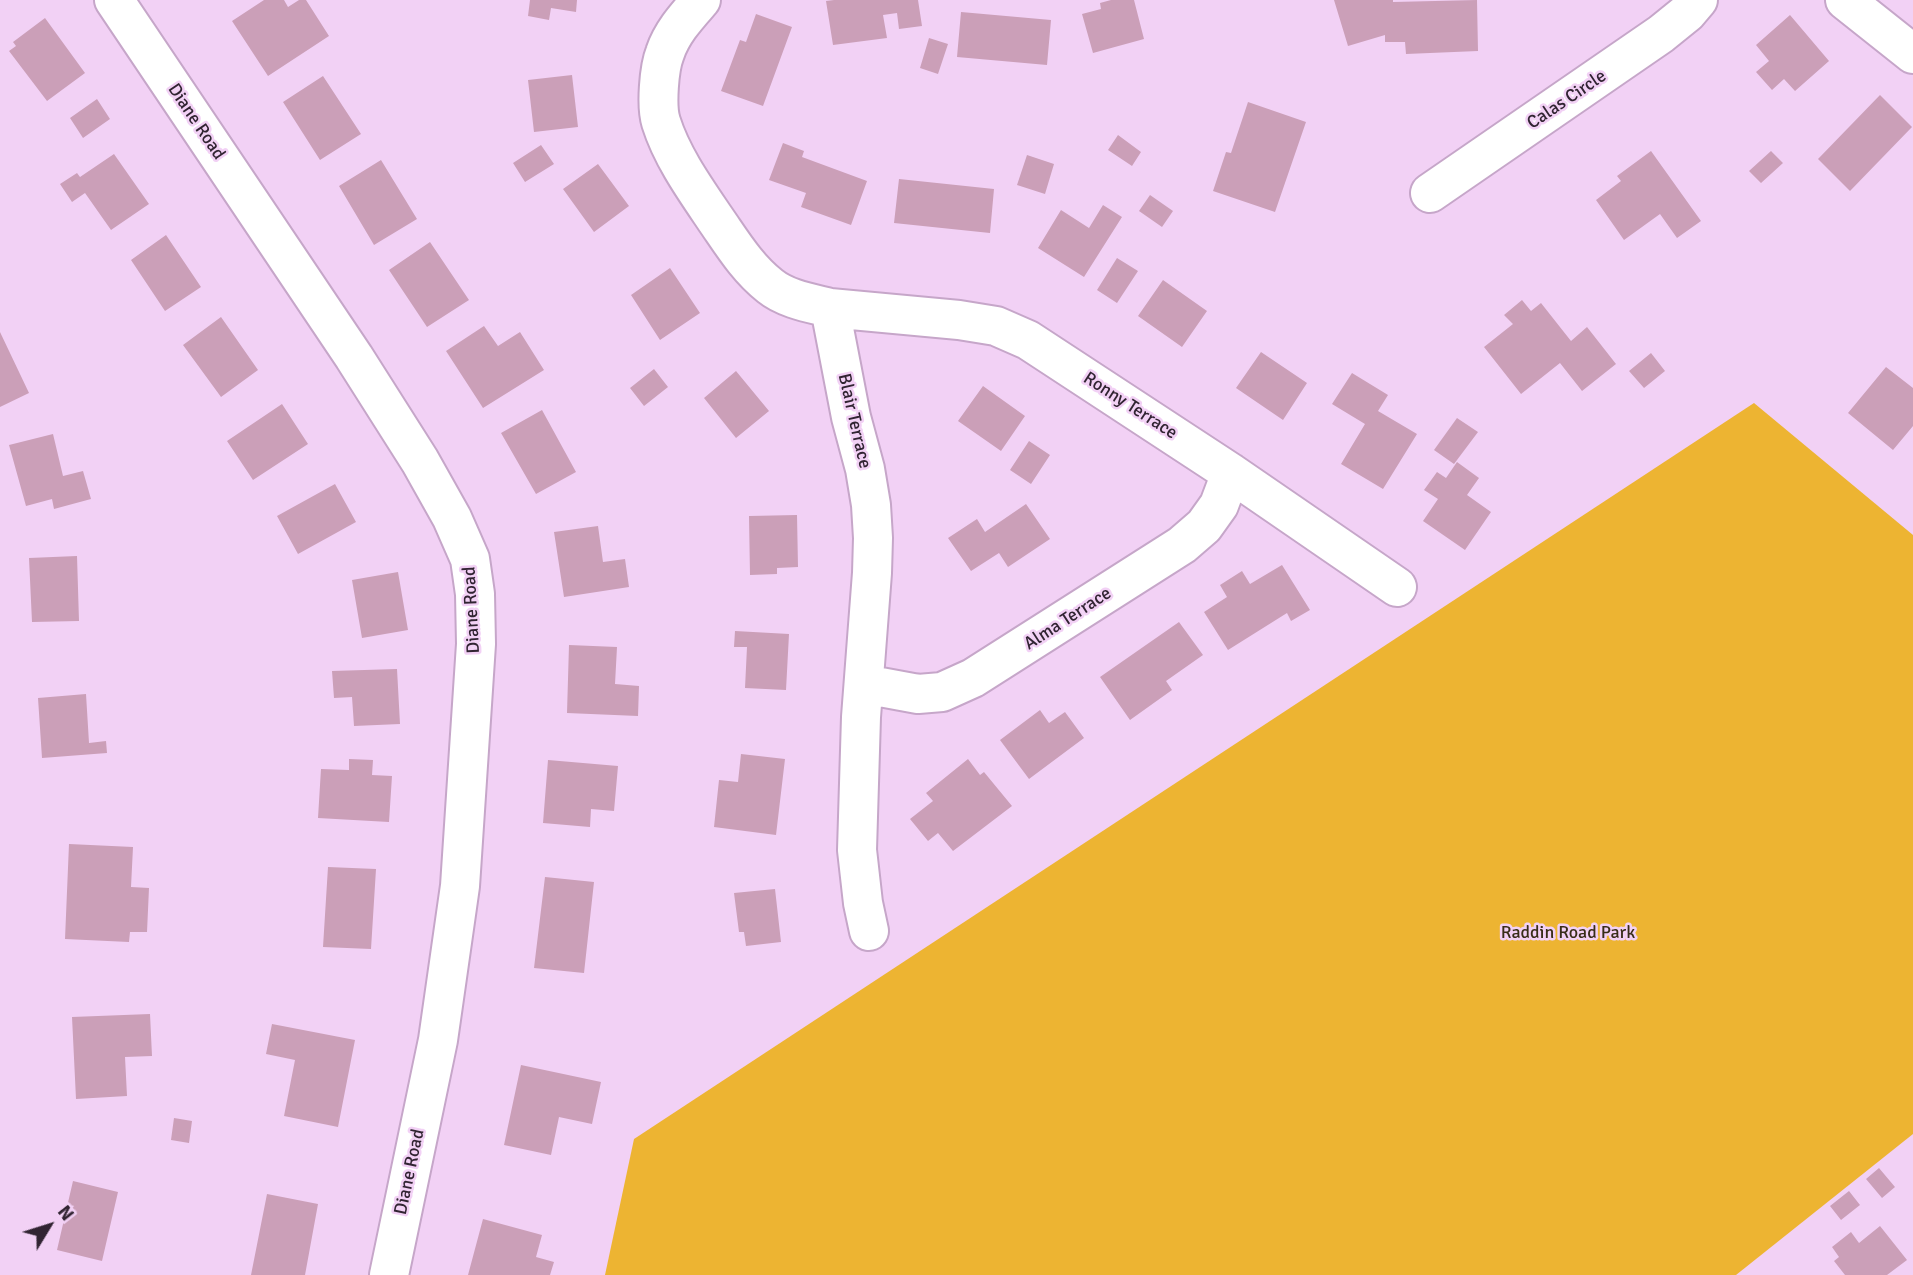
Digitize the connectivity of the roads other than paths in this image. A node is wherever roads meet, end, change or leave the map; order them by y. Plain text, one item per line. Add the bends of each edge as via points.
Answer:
1 (114, 0) edge
2 (701, 0) edge
3 (1698, 0) edge
4 (1845, 0) edge
5 (1913, 54) edge
6 (1430, 193) dead end
7 (830, 307) junction
8 (1231, 473) junction
9 (1397, 587) dead end
10 (863, 684) junction
11 (869, 931) dead end
12 (389, 1275) edge

1 - 12 street, Diane Road via 354,357 420,461 470,559 476,644 460,886 438,1040
2 - 7 street via 678,27 664,54 660,119 673,151 742,258 771,287 803,302
3 - 6 street, Calas Circle via 1661,34
4 - 5 street
7 - 8 street, Ronny Terrace via 996,326 1051,354
7 - 10 street, Blair Terrace via 871,505 872,573
8 - 9 street, Ronny Terrace
8 - 10 street, Alma Terrace via 1219,505 1182,545 973,678 942,692 918,694
10 - 11 street, Blair Terrace via 857,850

